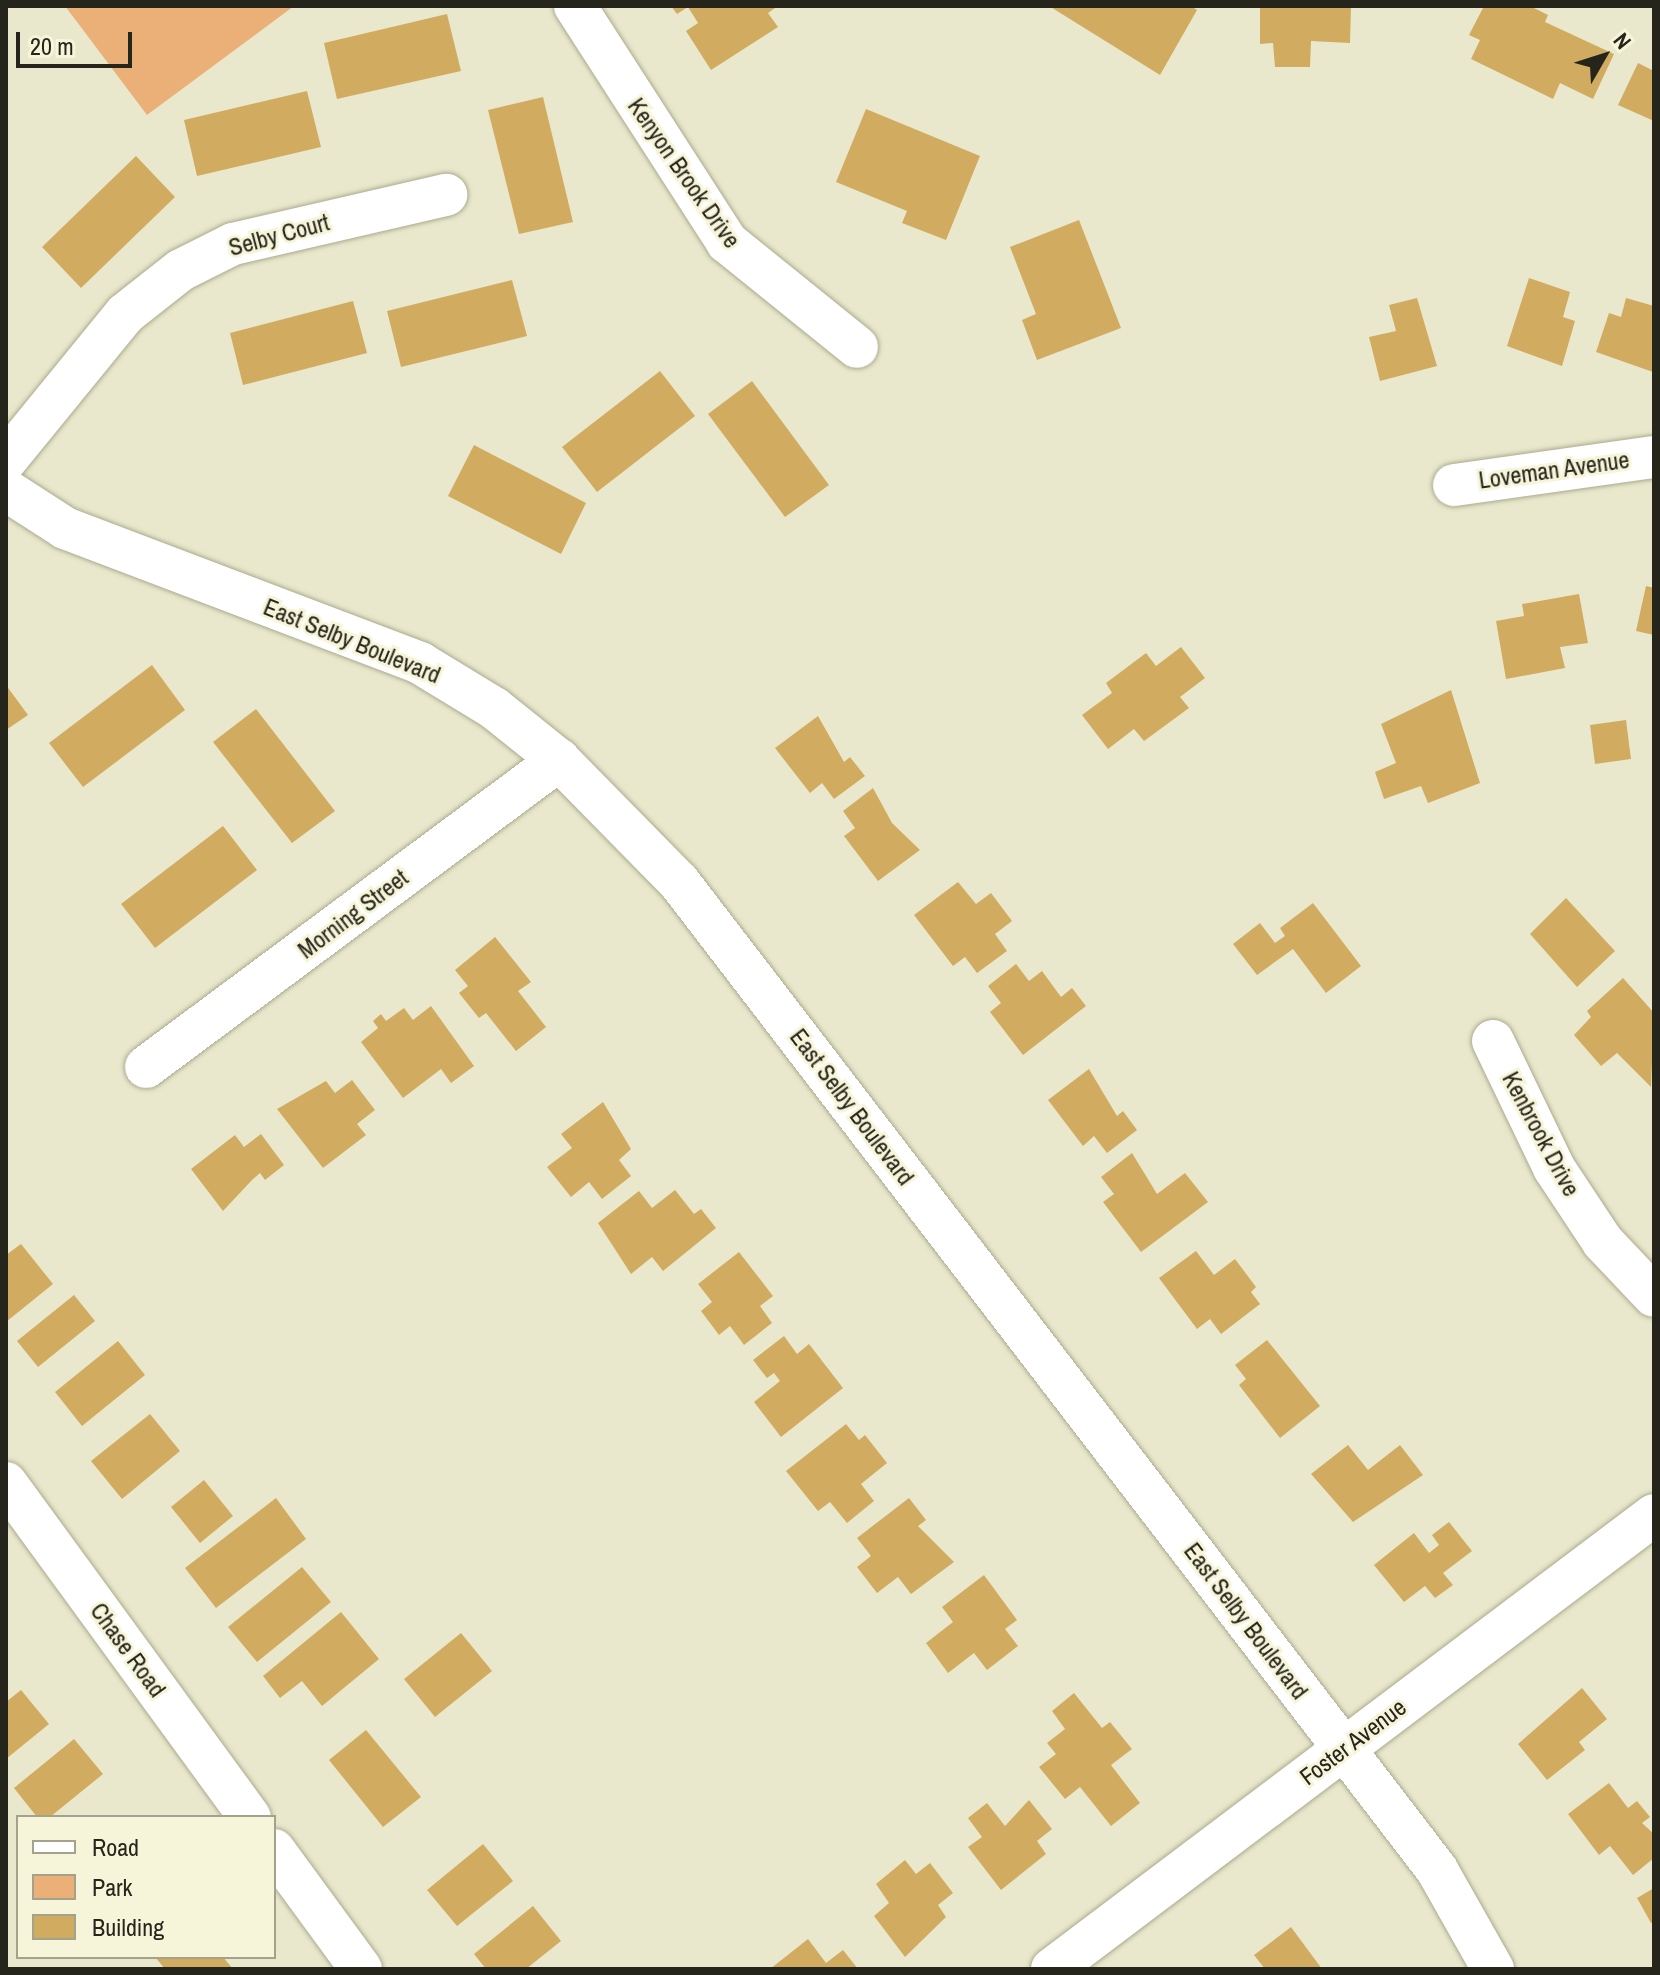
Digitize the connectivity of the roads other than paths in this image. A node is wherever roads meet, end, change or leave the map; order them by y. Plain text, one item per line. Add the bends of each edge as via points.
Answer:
1 (575, 6) edge
2 (446, 195) dead end
3 (857, 347) dead end
4 (1654, 457) edge
5 (6, 460) edge
6 (1454, 485) dead end
7 (6, 490) edge
8 (559, 760) junction
9 (1493, 1041) dead end
10 (146, 1067) dead end
11 (1654, 1296) edge
12 (6, 1483) edge
13 (1654, 1515) edge
14 (1344, 1749) junction
15 (249, 1815) edge
16 (276, 1853) edge
17 (361, 1969) edge
18 (1052, 1969) edge
19 (1493, 1969) edge

1 - 3 street, Kenyon Brook Drive via 727,242
2 - 5 street, Selby Court via 233,244 181,270 125,314
4 - 6 street, Loveman Avenue
7 - 8 street, East Selby Boulevard via 65,528 420,663 494,708
8 - 10 street, Morning Street
8 - 14 street, East Selby Boulevard via 679,882
9 - 11 street, Kenbrook Drive via 1554,1168 1603,1242
12 - 15 street, Chase Road
13 - 14 street, Foster Avenue
14 - 18 street, Foster Avenue
14 - 19 street, East Selby Boulevard via 1437,1870
16 - 17 street

